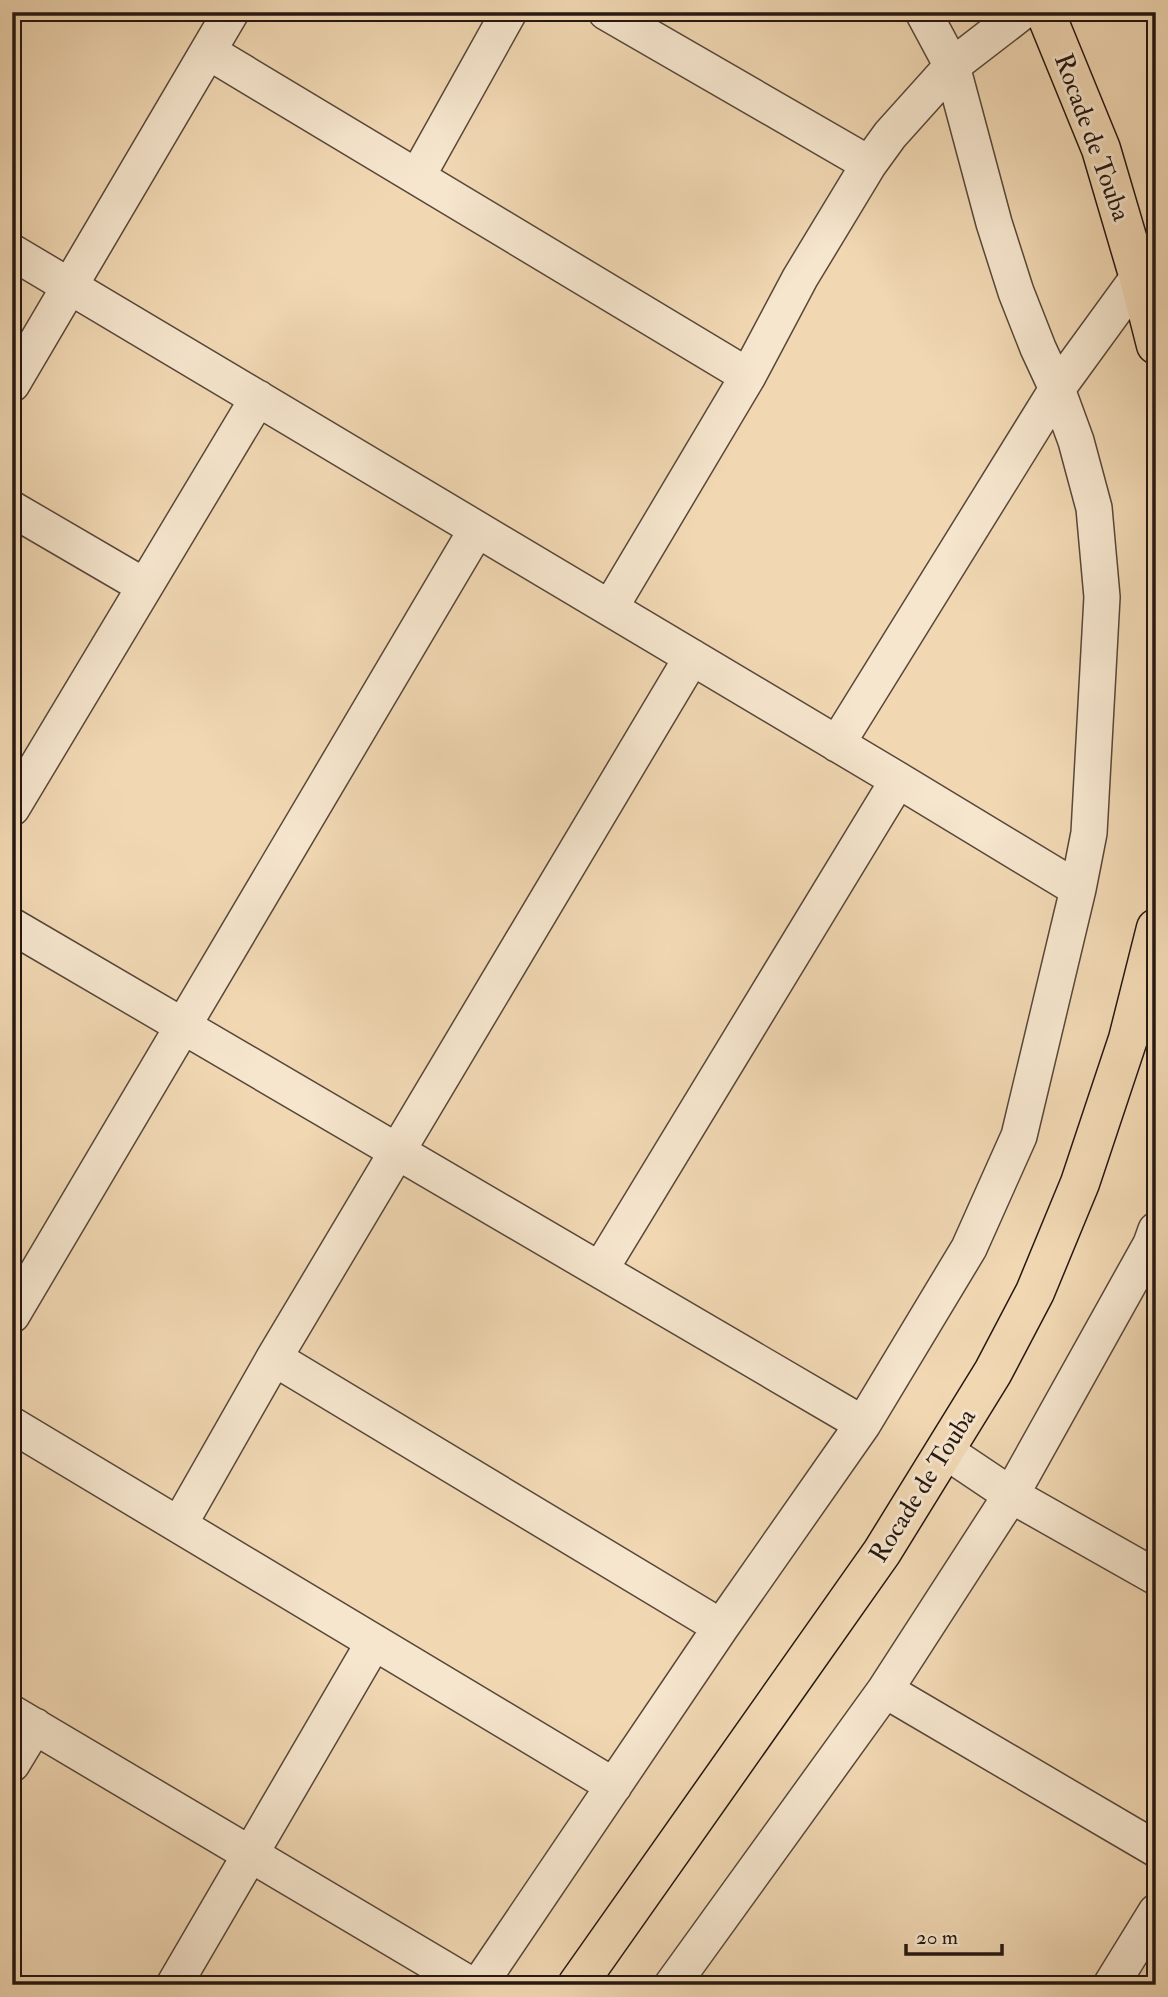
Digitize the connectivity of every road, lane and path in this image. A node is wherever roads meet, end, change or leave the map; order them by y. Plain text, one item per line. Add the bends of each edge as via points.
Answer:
1 (231, 12) edge
2 (509, 12) edge
3 (606, 12) edge
4 (923, 12) edge
5 (1022, 12) edge
6 (1045, 12) edge
7 (209, 52) junction
8 (952, 66) junction
9 (869, 164) junction
10 (417, 177) junction
11 (12, 252) edge
12 (1148, 265) edge
13 (70, 287) junction
14 (1156, 345) edge
15 (748, 376) junction
16 (12, 384) edge
17 (1057, 389) junction
18 (258, 398) junction
19 (12, 509) edge
20 (477, 529) junction
21 (144, 586) junction
22 (610, 608) junction
23 (692, 657) junction
24 (837, 744) junction
25 (898, 780) junction
26 (12, 808) edge
27 (1078, 889) junction
28 (12, 926) edge
29 (1156, 928) edge
30 (182, 1025) junction
31 (398, 1152) junction
32 (1156, 1230) edge
33 (600, 1270) junction
34 (12, 1315) edge
35 (274, 1358) junction
36 (863, 1423) junction
37 (12, 1425) edge
38 (944, 1451) junction
39 (1011, 1495) junction
40 (179, 1525) junction
41 (1156, 1577) edge
42 (721, 1627) junction
43 (374, 1642) junction
44 (885, 1690) junction
45 (23, 1719) edge
46 (12, 1764) edge
47 (614, 1786) junction
48 (1156, 1849) edge
49 (250, 1854) junction
50 (1156, 1912) edge
51 (174, 1985) edge
52 (471, 1985) edge
53 (479, 1985) edge
54 (578, 1985) edge
55 (673, 1985) edge
56 (1111, 1985) edge

1 - 7 street
2 - 10 street
3 - 9 street
4 - 8 street
5 - 8 street
6 - 12 main road, Rocade de Touba
7 - 10 street
7 - 13 street
8 - 9 street
8 - 17 street via 1016,292
9 - 15 street
10 - 15 street
11 - 13 street
12 - 14 main road, Rocade de Touba
12 - 17 street
13 - 16 street
13 - 18 street
15 - 22 street
17 - 24 street
17 - 27 street via 1094,508 1102,597 1089,833
18 - 20 street
18 - 21 street
19 - 21 street
20 - 22 street
20 - 30 street
21 - 26 street
22 - 23 street
23 - 24 street
23 - 31 street
24 - 25 street
25 - 27 street
25 - 33 street
27 - 36 street via 1019,1136 969,1248
28 - 30 street
29 - 38 main road, Rocade de Touba via 1128,1039 1080,1183 1035,1292
30 - 31 street
30 - 34 street
31 - 33 street
31 - 35 street
32 - 39 street
33 - 36 street
35 - 40 street
35 - 42 street
36 - 42 street
37 - 40 street
38 - 39 street
38 - 54 main road, Rocade de Touba via 882,1552
39 - 41 street
39 - 44 street
40 - 43 street
42 - 47 street
43 - 47 street
43 - 49 street
44 - 48 street
44 - 55 street
45 - 46 street
45 - 49 street
47 - 53 street
49 - 51 street
49 - 52 street
50 - 56 street

